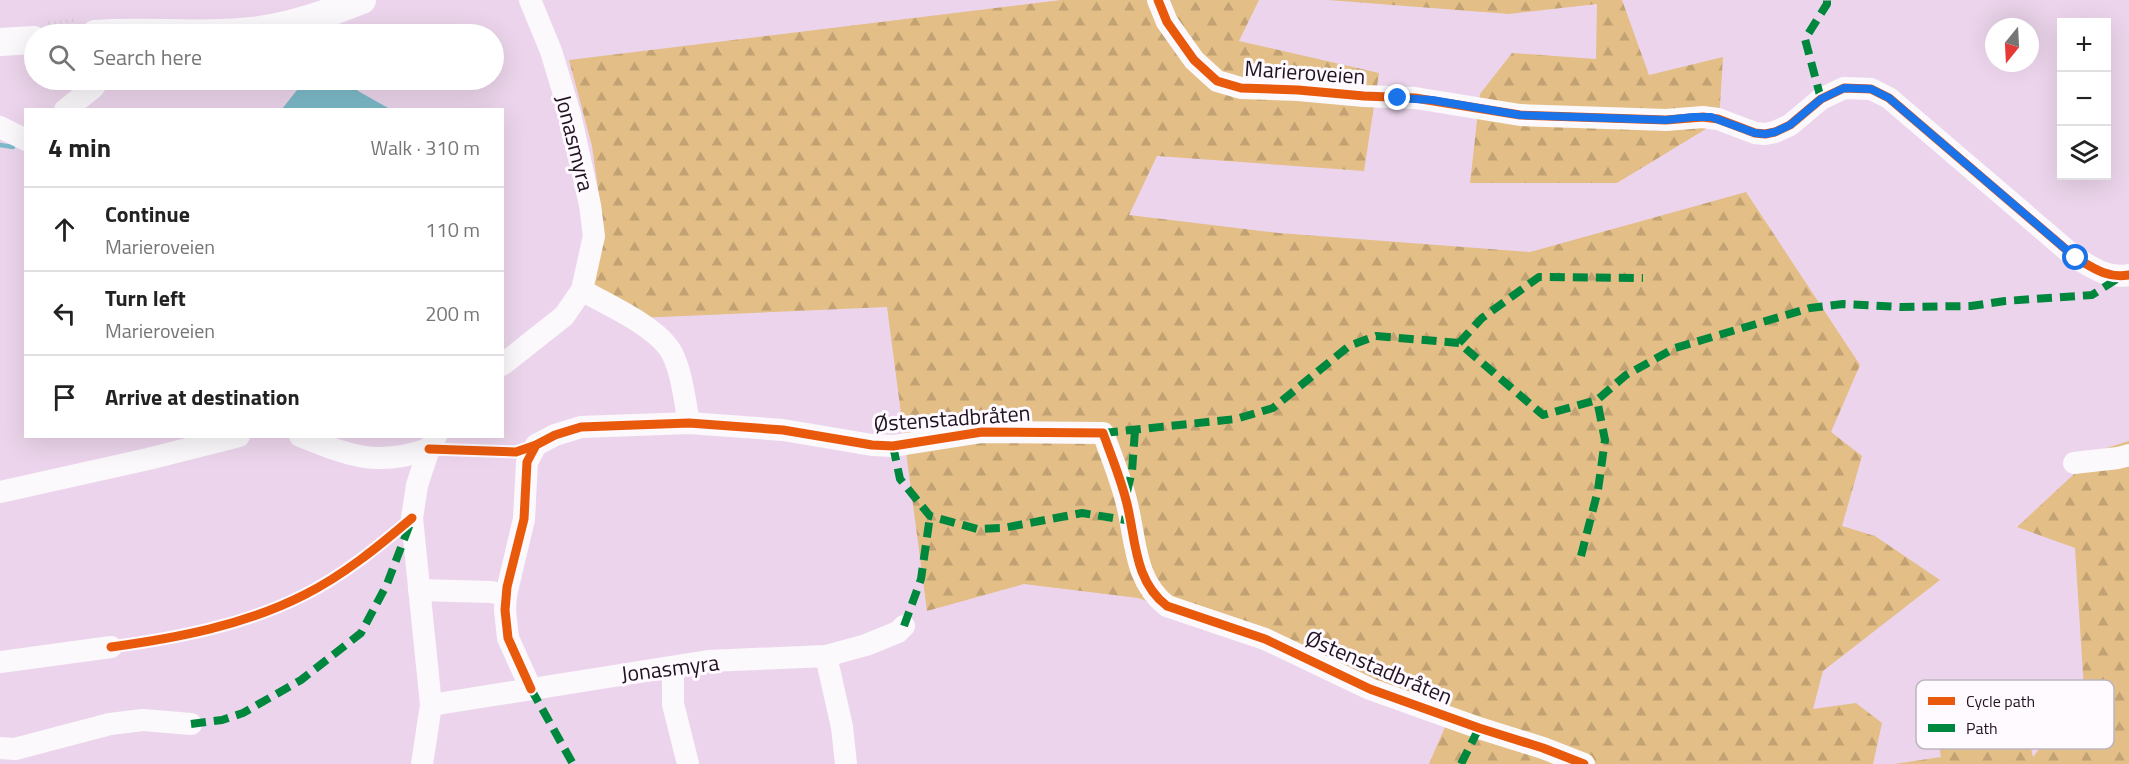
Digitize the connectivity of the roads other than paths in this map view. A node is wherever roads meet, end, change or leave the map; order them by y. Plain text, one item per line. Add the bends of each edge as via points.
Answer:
1 (531, 0) edge
2 (1158, 0) edge
3 (350, 2) edge
4 (288, 24) edge
5 (24, 41) edge
6 (0, 42) edge
7 (90, 90) edge
8 (68, 108) edge
9 (0, 127) edge
10 (24, 139) edge
11 (2129, 275) edge
12 (582, 290) junction
13 (504, 363) edge
14 (689, 423) junction
15 (231, 438) edge
16 (305, 438) edge
17 (433, 443) edge
18 (2129, 455) edge
19 (2074, 464) dead end
20 (0, 492) edge
21 (419, 590) junction
22 (506, 595) junction
23 (904, 626) dead end
24 (111, 647) dead end
25 (826, 656) junction
26 (0, 662) edge
27 (673, 667) junction
28 (531, 689) junction
29 (431, 705) junction
30 (191, 724) dead end
31 (0, 748) edge
32 (422, 764) edge
33 (688, 764) edge
34 (846, 764) edge
35 (1584, 764) edge

1 - 12 street, Jonasmyra via 570,114 590,205 594,236
2 - 11 street, Marieroveien via 1167,22 1194,60 1217,81 1241,88 1415,98 1520,115 1666,120 1703,117 1765,134 1790,125 1821,99 1844,88 1871,89 1889,98 2076,258 2101,273
3 - 4 main road
5 - 6 main road
7 - 8 street
9 - 10 street
12 - 13 street, Jonasmyra via 564,316
12 - 14 street via 642,324 669,347 681,378
14 - 22 street, Østenstadbråten via 581,428 536,445 527,462 524,519
14 - 35 street, Østenstadbråten via 783,430 893,446 981,432 1103,433 1126,498 1139,567 1155,597 1167,606 1264,639 1370,689
15 - 20 street
16 - 17 street via 362,458 407,456
17 - 21 street via 417,485 412,518
18 - 19 street
21 - 22 street
21 - 29 street
22 - 28 street, Østenstadbråten via 508,638
23 - 25 street, Jonasmyra via 876,641
24 - 26 street
25 - 27 street, Jonasmyra via 708,661
25 - 34 street
27 - 28 street, Jonasmyra
27 - 33 street via 673,704
28 - 29 street, Jonasmyra
29 - 32 street
30 - 31 street via 143,720 110,724 15,750

